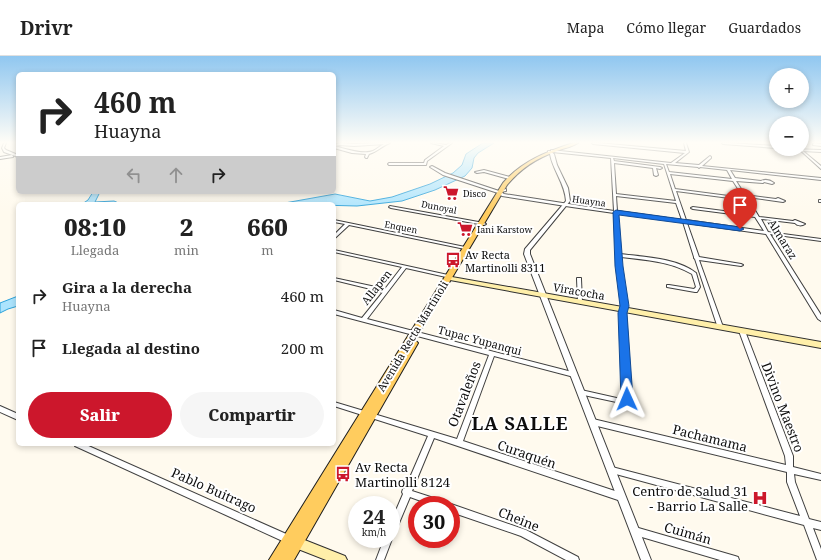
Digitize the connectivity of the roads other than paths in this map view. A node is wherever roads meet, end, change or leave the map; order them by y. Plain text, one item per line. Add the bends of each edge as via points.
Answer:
1 (432, 167) edge
2 (523, 167) edge
3 (527, 167) edge
4 (557, 167) edge
5 (612, 167) edge
6 (646, 167) edge
7 (666, 167) edge
8 (695, 167) edge
9 (699, 167) joint
10 (654, 168) junction
11 (660, 168) dead end
12 (728, 170) junction
13 (477, 172) dead end
14 (668, 173) junction
15 (656, 175) dead end
16 (509, 178) junction
17 (734, 179) junction
18 (821, 179) edge
19 (763, 182) dead end
20 (674, 190) junction
21 (502, 192) junction
22 (614, 195) junction
23 (746, 198) junction
24 (776, 200) dead end
25 (678, 202) junction
26 (566, 206) junction
27 (391, 207) dead end
28 (693, 208) dead end
29 (616, 212) junction
30 (758, 217) junction
31 (336, 221) edge
32 (684, 222) junction
33 (795, 222) dead end
34 (348, 224) junction
35 (482, 224) junction
36 (768, 233) junction
37 (336, 235) edge
38 (821, 240) edge
39 (465, 248) junction
40 (336, 251) edge
41 (619, 255) junction
42 (696, 258) junction
43 (741, 264) dead end
44 (405, 267) junction
45 (450, 278) junction
46 (336, 279) edge
47 (579, 279) dead end
48 (669, 286) dead end
49 (386, 291) junction
50 (543, 295) junction
51 (580, 302) junction
52 (623, 310) junction
53 (336, 313) edge
54 (821, 319) edge
55 (363, 320) junction
56 (720, 327) junction
57 (742, 331) junction
58 (416, 334) junction
59 (821, 345) edge
60 (492, 354) junction
61 (574, 375) junction
62 (581, 392) junction
63 (336, 405) edge
64 (0, 409) edge
65 (368, 415) junction
66 (16, 416) edge
67 (593, 422) junction
68 (432, 434) junction
69 (459, 443) junction
70 (81, 446) edge
71 (612, 470) junction
72 (790, 470) junction
73 (821, 477) edge
74 (406, 492) junction
75 (417, 496) edge
76 (621, 497) junction
77 (400, 508) edge
78 (460, 511) edge
79 (806, 522) junction
80 (821, 526) edge
81 (635, 531) junction
82 (293, 541) junction
83 (385, 548) edge
84 (276, 560) edge
85 (286, 560) edge
86 (341, 560) edge
87 (380, 560) edge
88 (575, 560) edge
89 (646, 560) edge
90 (734, 560) edge
91 (821, 560) edge

1 - 21 street, Huayna
2 - 16 main road, Avenida Recta Martinoli
3 - 21 main road, Avenida Recta Martinoli
4 - 26 street via 567,188 569,199
5 - 22 street
6 - 10 street
7 - 14 street
8 - 9 street
9 - 12 street
10 - 11 street
10 - 15 street
12 - 17 street, Almaraz
12 - 18 street
13 - 16 street via 484,171
14 - 17 street
14 - 20 street
16 - 21 main road, Avenida Recta Martinoli
17 - 19 street
17 - 23 street, Almaraz
20 - 23 street
20 - 25 street
21 - 26 street, Huayna
21 - 35 main road, Avenida Recta Martinoli
21 - 35 main road, Avenida Recta Martinoli
22 - 25 street
22 - 29 street
23 - 24 street
23 - 30 street, Almaraz
25 - 32 street
26 - 29 street, Huayna
26 - 50 street via 527,252
27 - 35 street, Dunoyal
28 - 30 street
29 - 32 street, Huayna
29 - 41 street
30 - 33 street
30 - 36 street, Almaraz
31 - 34 street, Enquen
32 - 36 street, Huayna
32 - 42 street
34 - 37 street
34 - 39 street, Enquen
35 - 39 main road, Avenida Recta Martinoli
35 - 45 main road, Avenida Recta Martinoli
36 - 38 street, Huayna
36 - 54 street, Almaraz
39 - 45 main road, Avenida Recta Martinoli
40 - 44 street, Viracocha
41 - 48 street via 684,268 694,274 698,287 695,291
41 - 52 street via 625,306
42 - 43 street
42 - 56 street
44 - 45 street, Viracocha
44 - 49 street, Allapen
45 - 50 main road, Viracocha
45 - 58 main road, Avenida Recta Martinoli
46 - 49 street
47 - 51 street
49 - 55 street, Allapen
50 - 51 main road, Viracocha
50 - 61 street
51 - 52 main road, Viracocha
52 - 56 main road, Viracocha
52 - 62 street via 627,399 621,401
53 - 55 street, Tupac Yupanqui
55 - 58 street, Tupac Yupanqui
56 - 57 main road, Viracocha
57 - 59 main road, Viracocha
57 - 72 street, Divino Maestro via 789,456
58 - 60 street, Tupac Yupanqui
58 - 65 main road, Avenida Recta Martinoli
60 - 61 street, Tupac Yupanqui
60 - 69 street, Otavaleños
61 - 62 street
62 - 67 street
63 - 65 street, Curaquén
64 - 66 street
65 - 68 street, Curaquén
65 - 82 main road, Avenida Recta Martinoli
67 - 71 street
67 - 72 street, Pachamama
68 - 69 street, Curaquén
68 - 74 street
69 - 76 street, Curaquén
70 - 82 street, Pablo Buitrago
71 - 76 street
71 - 79 street
72 - 73 street, Pachamama
72 - 79 street, Divino Maestro via 791,482
74 - 75 street
74 - 77 street
76 - 81 street
78 - 88 street, Cheine via 523,533
79 - 80 street
79 - 91 street, Divino Maestro
81 - 89 street
81 - 90 street, Cuimán
82 - 84 main road, Avenida Recta Martinoli
82 - 85 main road, Avenida Recta Martinoli
82 - 86 main road, Pablo Buitrago
83 - 87 street

